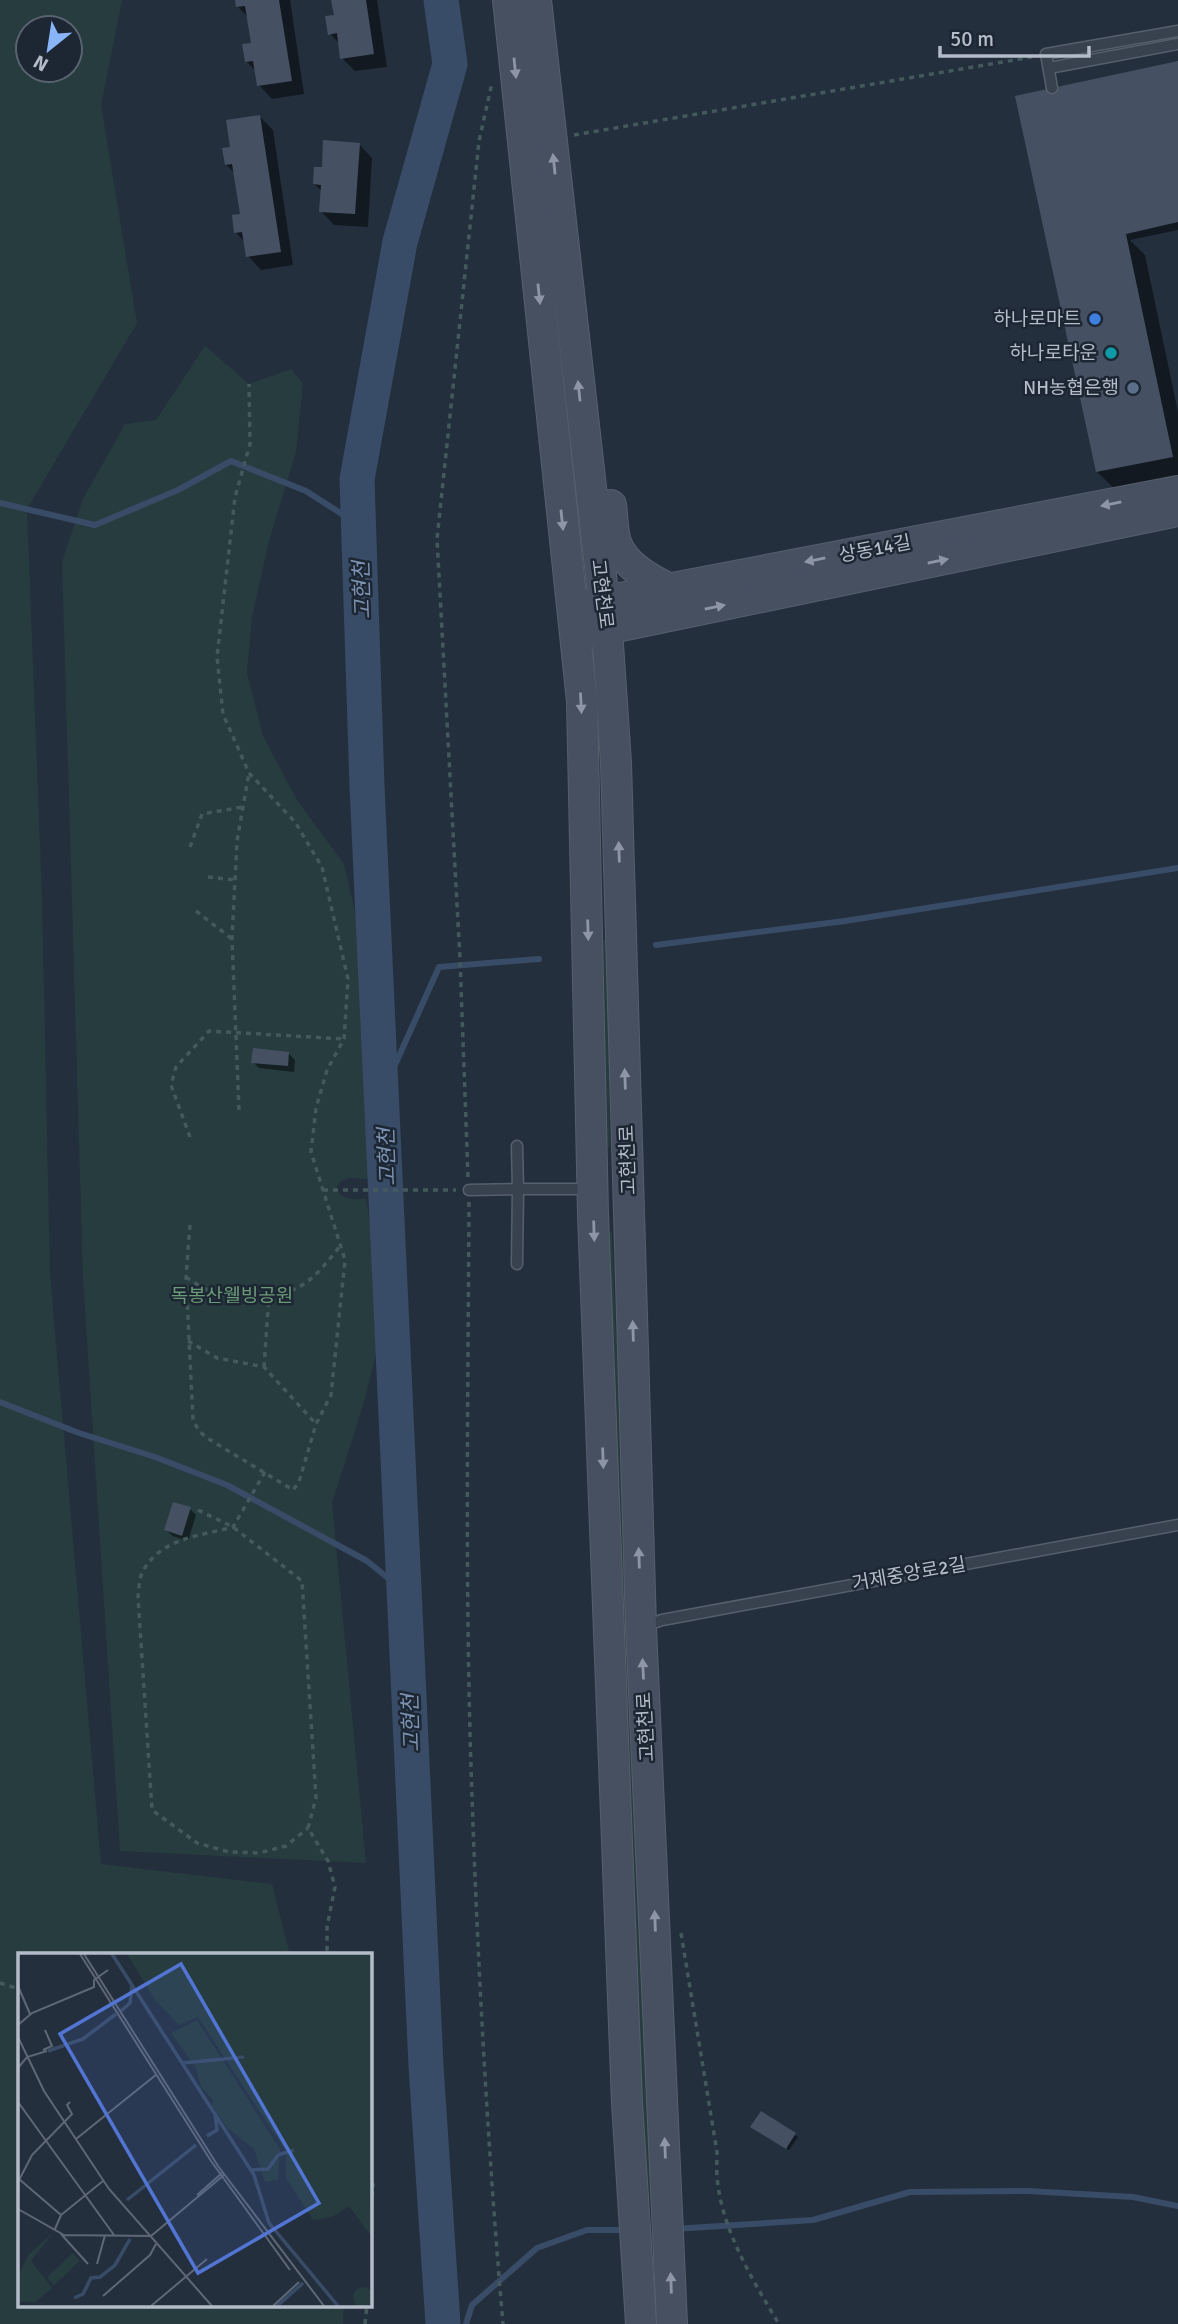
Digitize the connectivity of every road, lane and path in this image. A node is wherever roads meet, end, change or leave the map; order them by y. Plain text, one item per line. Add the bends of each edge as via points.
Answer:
1 (508, 0) edge
2 (536, 0) edge
3 (1178, 31) edge
4 (1178, 44) edge
5 (1046, 54) junction
6 (1049, 68) junction
7 (493, 80) dead end
8 (1052, 88) dead end
9 (551, 139) junction
10 (249, 384) dead end
11 (585, 446) junction
12 (1178, 491) edge
13 (1178, 512) edge
14 (670, 602) junction
15 (605, 615) junction
16 (574, 621) junction
17 (616, 763) junction
18 (249, 773) junction
19 (243, 807) junction
20 (190, 847) dead end
21 (208, 877) dead end
22 (235, 880) junction
23 (195, 911) dead end
24 (232, 939) junction
25 (234, 1031) junction
26 (344, 1039) junction
27 (239, 1110) dead end
28 (190, 1137) dead end
29 (517, 1146) dead end
30 (518, 1189) junction
31 (323, 1190) junction
32 (469, 1190) junction
33 (595, 1190) junction
34 (190, 1225) dead end
35 (340, 1246) junction
36 (517, 1264) dead end
37 (186, 1277) junction
38 (269, 1296) junction
39 (188, 1341) junction
40 (264, 1367) junction
41 (316, 1424) junction
42 (265, 1472) junction
43 (198, 1510) dead end
44 (1178, 1525) edge
45 (233, 1527) junction
46 (641, 1627) junction
47 (308, 1828) junction
48 (680, 1930) dead end
49 (327, 1953) edge
50 (0, 1983) edge
51 (18, 1989) edge
52 (371, 2179) edge
53 (371, 2219) edge
54 (367, 2306) edge
55 (365, 2324) edge
56 (503, 2324) edge
57 (641, 2324) edge
58 (672, 2324) edge
59 (779, 2324) edge

1 -> 16 street, 고현천로
2 - 9 street, 고현천로
3 - 5 lane
4 - 6 lane
5 - 6 lane
5 - 9 path
6 - 8 lane
7 - 32 path via 479,141 437,539
11 -> 9 street, 고현천로
10 - 18 path via 250,444 235,497 217,657 223,714
11 - 14 street via 605,463 617,545
11 - 15 street, 고현천로
12 -> 14 street, 상동14길
14 -> 13 street, 상동14길
14 - 15 street, 상동14길
14 - 17 street via 664,623 627,653 628,741
15 - 16 street, 상동14길
15 - 17 street, 고현천로
16 -> 33 street, 고현천로 via 582,701
46 -> 17 street, 고현천로
18 - 19 path
18 - 26 path via 295,822 323,867 348,979
19 - 20 path via 202,814
19 - 22 path
21 - 22 path
22 - 24 path
23 - 24 path
24 - 25 path
25 - 26 path
25 - 27 path
25 - 28 path via 209,1031 176,1067 171,1085
26 - 31 path via 327,1070 315,1119 311,1152
29 - 30 lane
30 - 32 lane
30 - 33 lane
30 - 36 lane
31 - 32 path
31 - 35 path
32 - 56 path via 471,1767
33 -> 57 street, 고현천로 via 627,2089
34 - 37 path
35 - 38 path via 324,1267 297,1288
35 - 41 path via 345,1260 331,1395
37 - 38 path via 205,1290 234,1297
37 - 39 path
38 - 40 path
39 - 40 path via 217,1358
39 - 42 path via 193,1420 199,1431
40 - 41 path
41 - 42 path via 293,1490
42 - 45 path
43 - 45 path
44 - 46 lane, 거제중앙로2길
45 - 47 path via 302,1581 316,1798
45 - 47 path via 158,1550 142,1573 138,1597 152,1810 197,1843 229,1852 259,1853 286,1846
58 -> 46 street, 고현천로
47 - 49 path via 328,1861 335,1887
48 - 59 path via 717,2152 718,2185 736,2244
50 - 51 path
52 - 53 path
54 - 55 path

